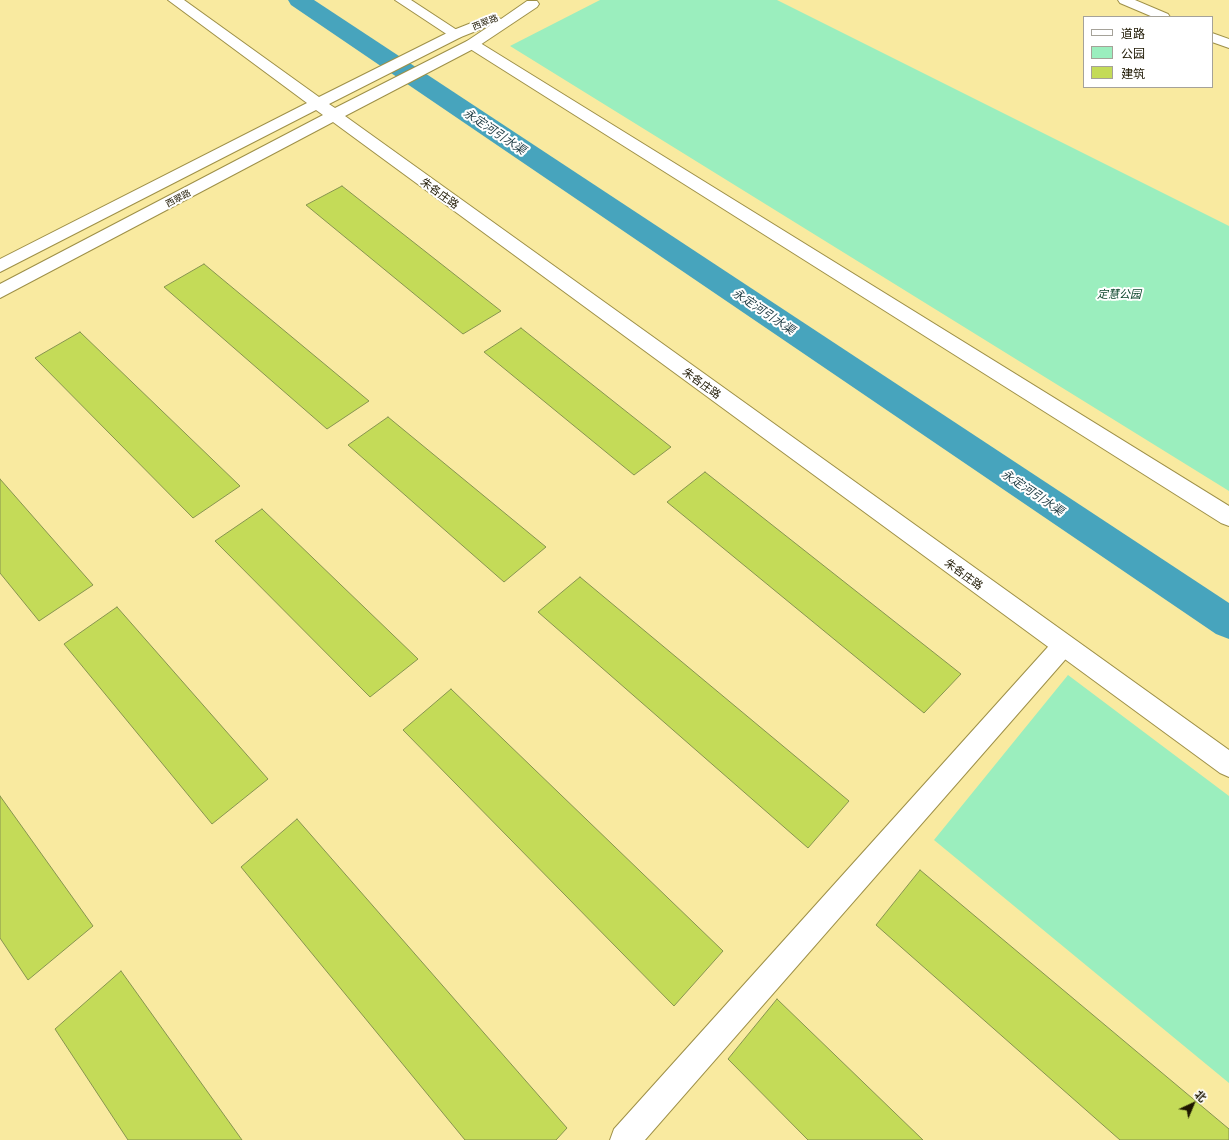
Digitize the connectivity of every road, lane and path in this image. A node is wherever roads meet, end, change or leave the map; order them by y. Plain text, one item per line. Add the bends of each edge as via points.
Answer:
1 (175, 0) edge
2 (402, 0) edge
3 (1124, 0) edge
4 (536, 2) edge
5 (1162, 16) edge
6 (456, 34) junction
7 (1213, 37) edge
8 (1229, 44) edge
9 (464, 48) junction
10 (316, 104) junction
11 (333, 116) junction
12 (0, 266) edge
13 (0, 292) edge
14 (1229, 517) edge
15 (1063, 646) junction
16 (1229, 765) edge
17 (625, 1140) edge

1 - 10 street, 朱各庄路
2 - 6 street
3 - 5 lane
4 - 6 street, 西翠路
4 - 9 street, 西翠路
6 - 10 street, 西翠路
7 - 8 lane
9 - 11 street, 西翠路
9 - 14 street
10 - 11 street, 朱各庄路
10 - 12 street, 西翠路
11 - 13 street, 西翠路
11 - 15 street, 朱各庄路
15 - 16 street, 朱各庄路
15 - 17 street

